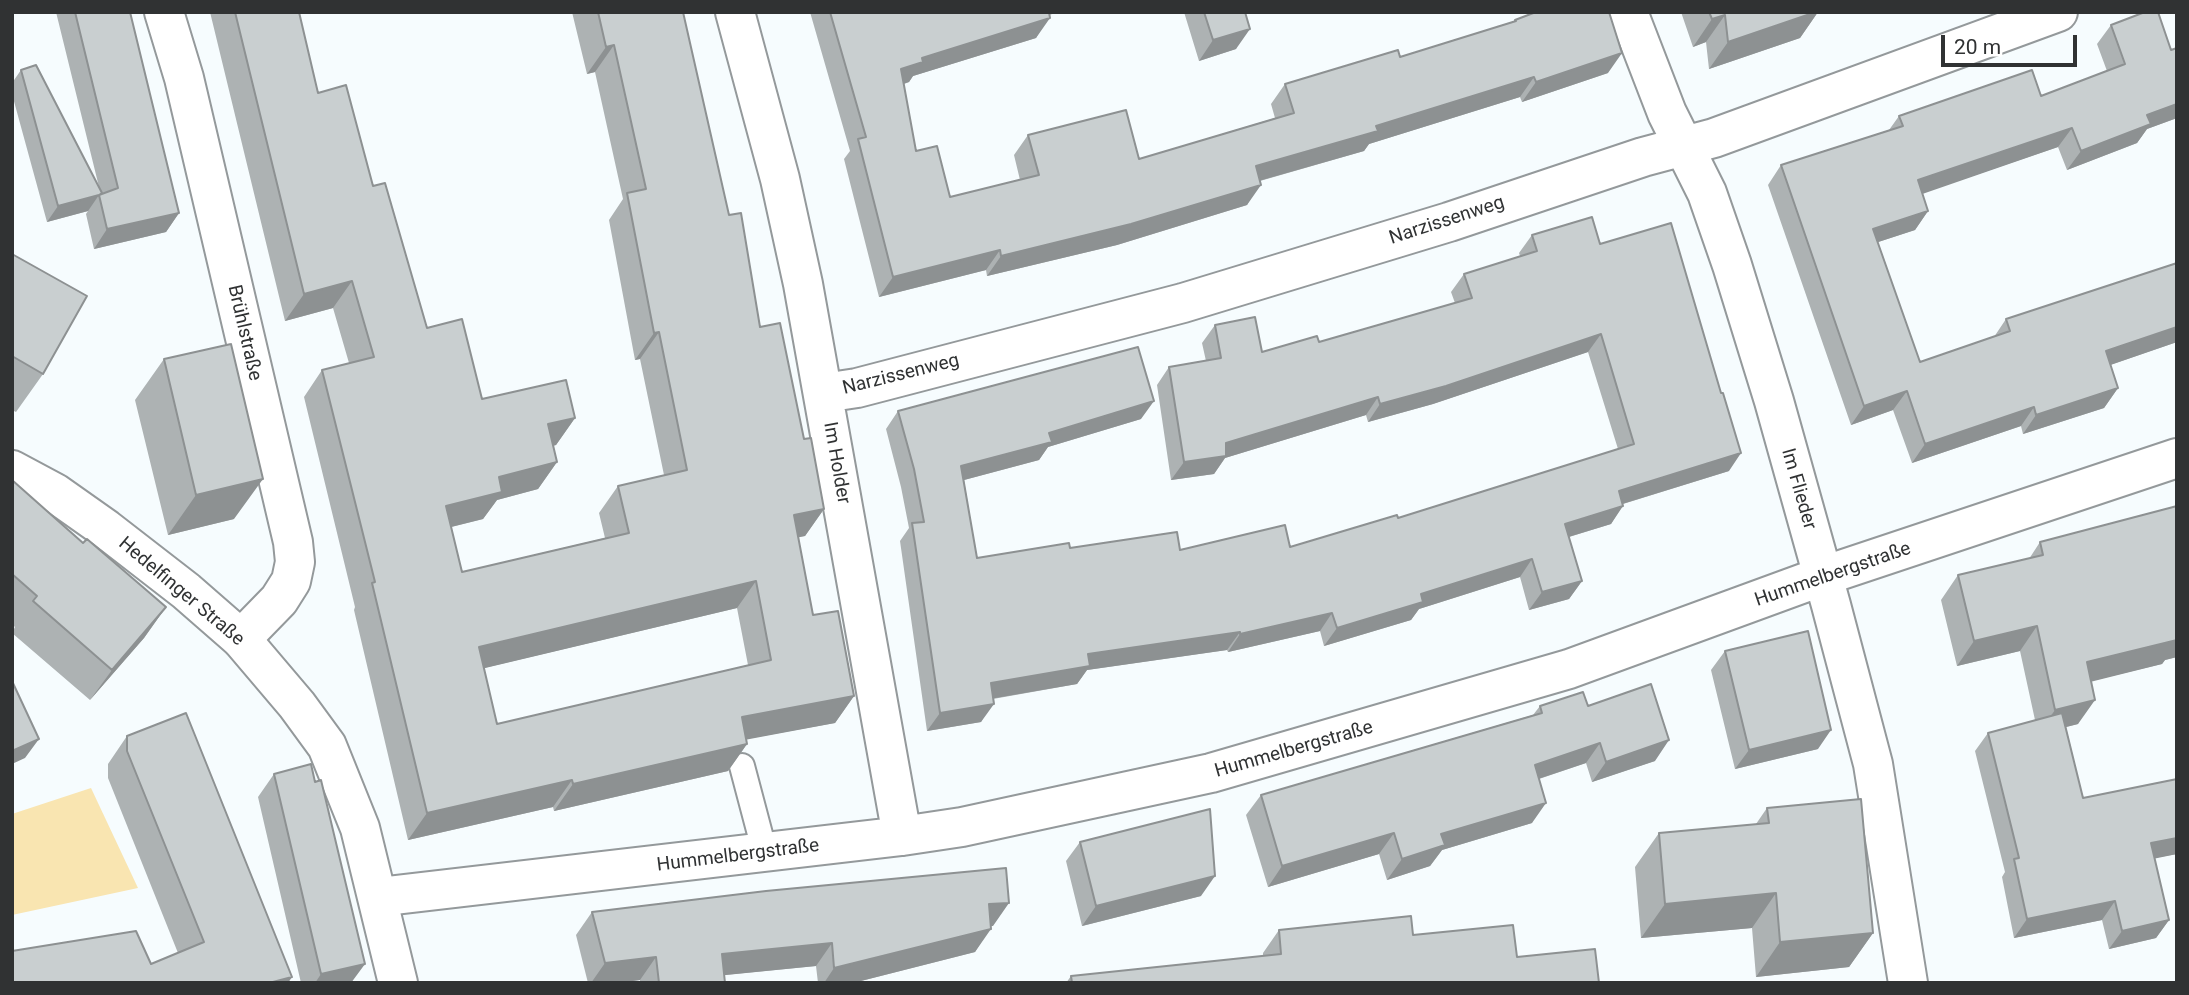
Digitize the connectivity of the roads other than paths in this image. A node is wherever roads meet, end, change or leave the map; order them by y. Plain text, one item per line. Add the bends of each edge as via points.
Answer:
1 (164, 12) edge
2 (735, 12) edge
3 (1628, 12) edge
4 (2058, 12) edge
5 (1685, 146) junction
6 (824, 393) junction
7 (2177, 458) edge
8 (12, 470) edge
9 (1824, 576) junction
10 (241, 639) junction
11 (742, 766) edge
12 (902, 836) junction
13 (765, 853) junction
14 (378, 897) junction
15 (398, 983) edge
16 (1908, 983) edge

1 - 10 street, Brühlstraße via 184,78 293,542 291,581
2 - 6 street, Im Holder via 780,179
3 - 5 street, Im Flieder via 1667,113
4 - 5 street, Narzissenweg
5 - 6 street, Narzissenweg via 1183,303
5 - 9 street, Im Flieder via 1732,265
6 - 12 street, Im Holder
7 - 9 street, Hummelbergstraße
8 - 10 street, Hedelfinger Straße via 106,529
9 - 12 street, Hummelbergstraße via 1569,669 1346,735 1198,776
9 - 16 street, Im Flieder via 1872,764
10 - 14 street, Hedelfinger Straße via 327,746 360,828
11 - 13 lane
12 - 13 street, Hummelbergstraße
13 - 14 street, Hummelbergstraße
14 - 15 street, Hedelfinger Straße

